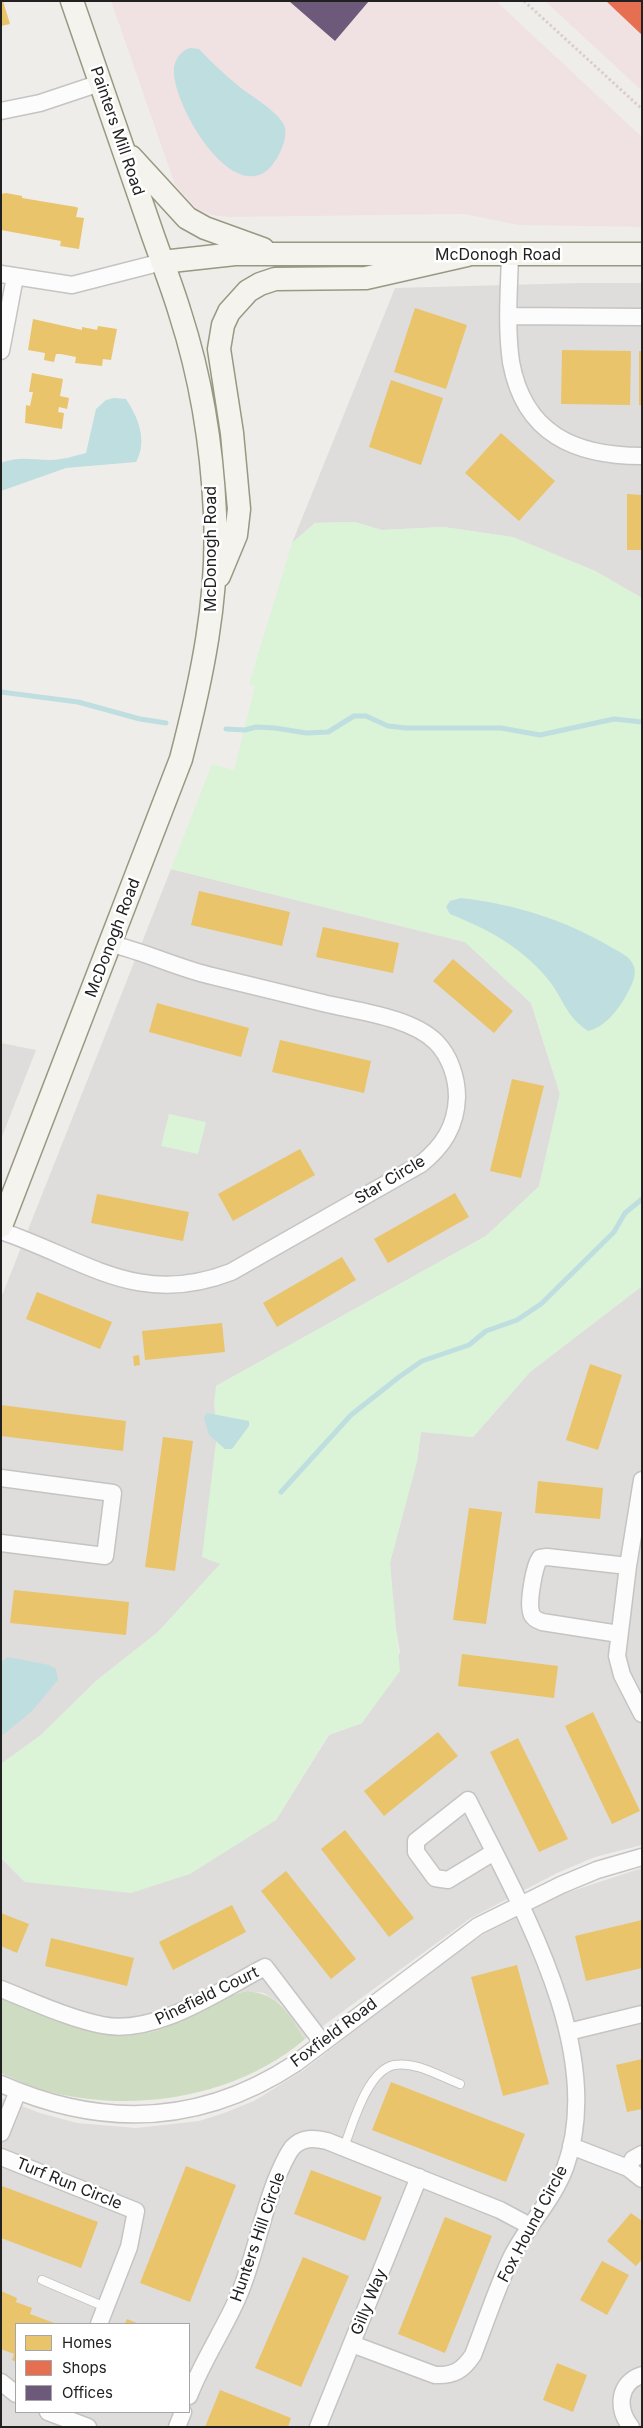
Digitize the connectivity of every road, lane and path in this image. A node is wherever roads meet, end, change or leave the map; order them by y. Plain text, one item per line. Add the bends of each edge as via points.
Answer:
1 (72, 1) edge
2 (524, 1) edge
3 (100, 83) junction
4 (642, 109) edge
5 (1, 111) edge
6 (123, 148) junction
7 (642, 254) edge
8 (280, 255) junction
9 (467, 255) junction
10 (510, 255) junction
11 (162, 262) junction
12 (8, 275) edge
13 (509, 316) junction
14 (642, 316) edge
15 (1, 351) edge
16 (642, 456) edge
17 (213, 591) junction
18 (111, 944) junction
19 (1, 1226) edge
20 (1, 1231) edge
21 (1, 1478) edge
22 (642, 1480) edge
23 (1, 1543) edge
24 (628, 1566) junction
25 (619, 1634) junction
26 (642, 1714) edge
27 (494, 1852) junction
28 (642, 1857) edge
29 (520, 1904) junction
30 (1, 1989) edge
31 (642, 2014) edge
32 (568, 2032) junction
33 (323, 2043) junction
34 (1, 2084) edge
35 (460, 2084) dead end
36 (18, 2091) junction
37 (1, 2133) edge
38 (571, 2146) junction
39 (344, 2147) junction
40 (642, 2154) edge
41 (1, 2157) edge
42 (628, 2168) junction
43 (419, 2177) junction
44 (642, 2179) edge
45 (530, 2226) junction
46 (42, 2280) dead end
47 (105, 2307) junction
48 (98, 2323) edge
49 (352, 2344) junction
50 (642, 2375) edge
51 (1, 2382) edge
52 (15, 2393) edge
53 (190, 2394) edge
54 (183, 2413) edge
55 (58, 2414) edge
56 (88, 2427) edge
57 (177, 2427) edge
58 (318, 2427) edge
59 (631, 2427) edge

1 - 3 main road, Painters Mill Road
2 - 4 path
3 - 5 street via 40,103
3 - 6 main road, Painters Mill Road
6 - 8 main road via 187,218 205,228
6 - 11 main road, Painters Mill Road
7 - 10 main road, McDonogh Road
8 - 9 main road, McDonogh Road
8 - 11 main road, McDonogh Road via 235,254
9 - 10 main road, McDonogh Road
9 - 17 main road via 366,278 275,279 248,291 229,312 218,349 232,433 239,509 236,535
10 - 13 street
11 - 12 street via 72,285
11 - 17 main road, McDonogh Road via 181,314 206,419 215,515
12 - 15 street
13 - 14 street
13 - 16 street via 511,361 519,391 532,413 550,433 575,447 600,454
17 - 18 main road, McDonogh Road via 199,690 181,758
18 - 19 main road, McDonogh Road
18 - 20 street, Star Circle via 192,971 384,1017 420,1030 436,1042 454,1072 457,1090 454,1121 438,1150 421,1164 231,1272 188,1285 166,1286 121,1279
21 - 23 street via 113,1493 105,1556
22 - 24 street
24 - 25 street
24 - 25 street via 548,1557 540,1558 536,1564 530,1611 534,1618
25 - 26 street via 618,1656 622,1675
27 - 27 street, Fox Hound Circle via 448,1880 435,1878 416,1852 416,1841 468,1800
27 - 29 street, Fox Hound Circle
28 - 29 street, Foxfield Road via 597,1870
29 - 32 street, Fox Hound Circle via 541,1950
29 - 33 street, Foxfield Road via 478,1926
30 - 33 street, Pinefield Court via 80,2019 104,2026 125,2027 166,2019 265,1967
31 - 32 street
32 - 38 street, Fox Hound Circle via 576,2100
33 - 36 street, Foxfield Road via 273,2078 247,2090 167,2112 106,2114 48,2102
34 - 36 street, Foxfield Road
35 - 39 lane via 407,2065 394,2065 381,2072 364,2096
36 - 37 street
38 - 42 street
38 - 45 street, Fox Hound Circle via 556,2188
39 - 43 street, Hunters Hill Circle
39 - 53 street, Hunters Hill Circle via 307,2139 299,2142 287,2156 267,2201 246,2277 228,2321 205,2359
40 - 42 street via 633,2159
41 - 47 street, Turf Run Circle via 136,2211 130,2247
42 - 44 street
43 - 45 street, Hunters Hill Circle via 500,2210
43 - 49 street, Gilly Way
45 - 49 street, Fox Hound Circle via 512,2256 473,2355 464,2368 445,2376 434,2375
46 - 47 lane
47 - 48 street, Turf Run Circle
49 - 58 street, Gilly Way
50 - 59 street via 630,2382 621,2399 621,2410
51 - 52 street
54 - 57 street
55 - 56 street

